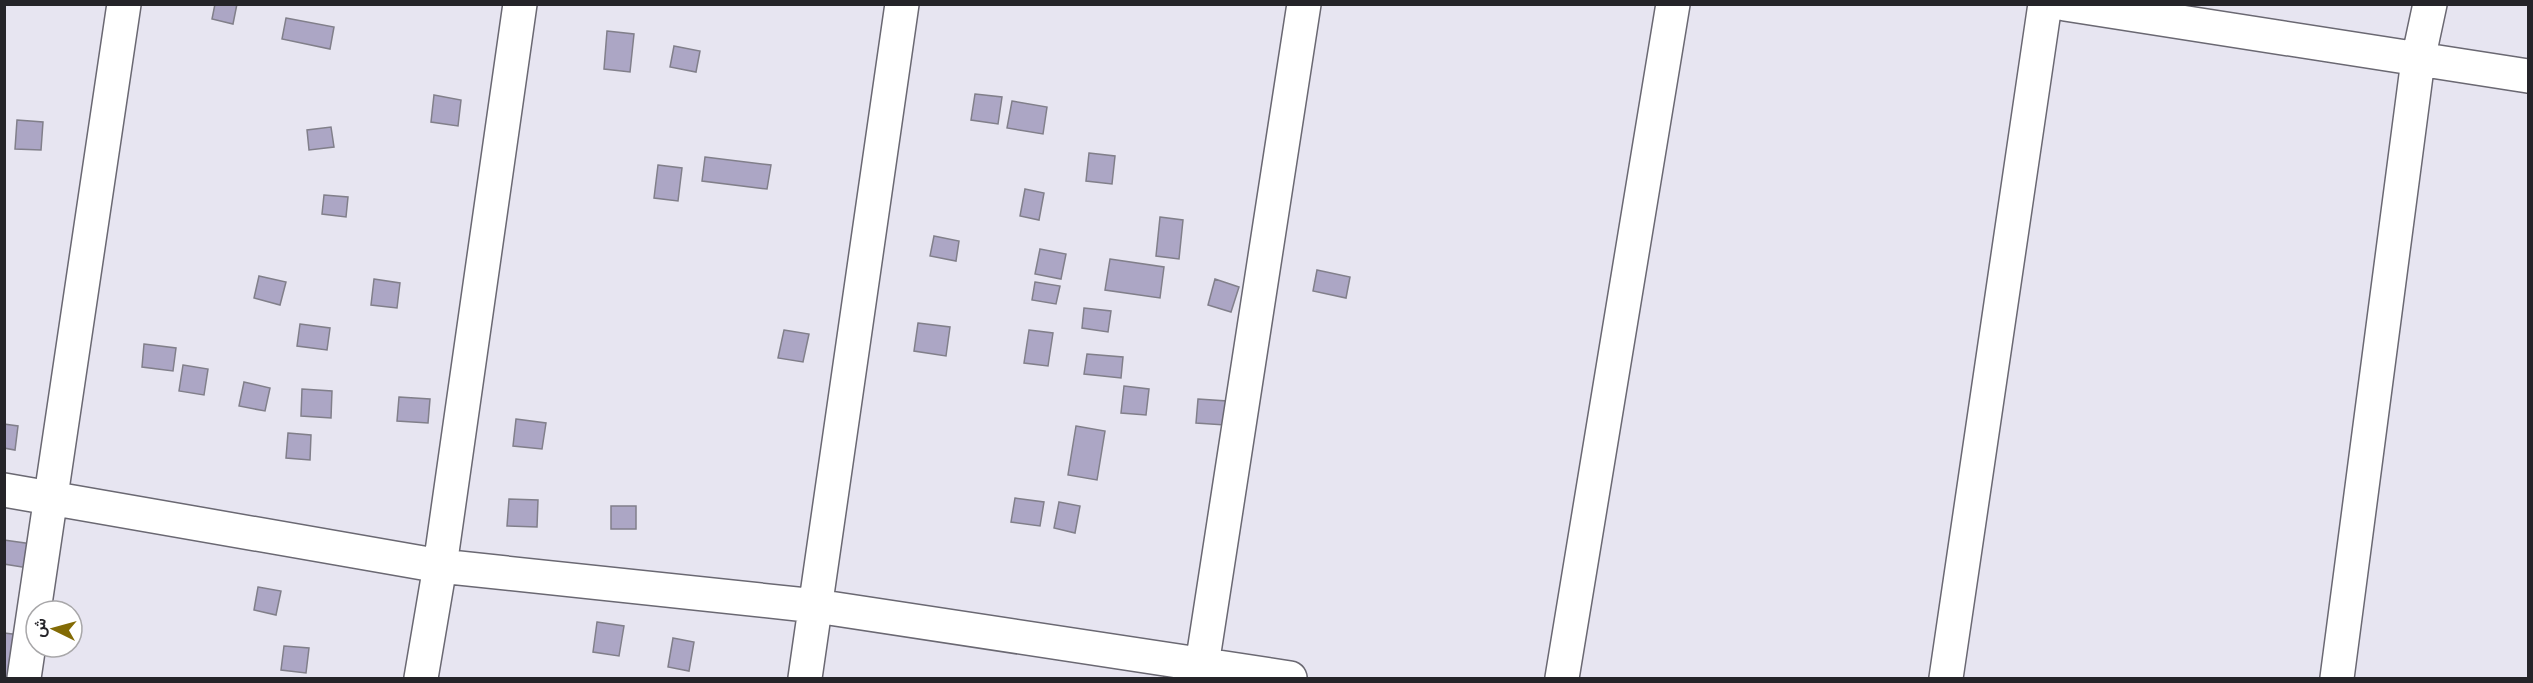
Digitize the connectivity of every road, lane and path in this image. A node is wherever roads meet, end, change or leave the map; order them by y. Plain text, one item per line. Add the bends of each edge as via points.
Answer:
1 (124, 4) edge
2 (520, 4) edge
3 (902, 4) edge
4 (1304, 4) edge
5 (1673, 4) edge
6 (2045, 4) edge
7 (2065, 4) edge
8 (2430, 4) edge
9 (2418, 60) junction
10 (2529, 76) edge
11 (4, 490) edge
12 (50, 497) junction
13 (440, 566) junction
14 (816, 606) junction
15 (1201, 672) edge
16 (24, 678) edge
17 (421, 678) edge
18 (805, 678) edge
19 (1290, 678) edge
20 (1562, 678) edge
21 (1946, 678) edge
22 (2337, 678) edge

1 - 12 street
2 - 13 street
3 - 14 street
4 - 15 street
5 - 20 street
6 - 21 street
7 - 9 street
8 - 9 street
9 - 10 street
9 - 22 street
11 - 12 street
12 - 13 street
12 - 16 street
13 - 14 street
13 - 17 street
14 - 15 street
14 - 18 street
15 - 19 street

